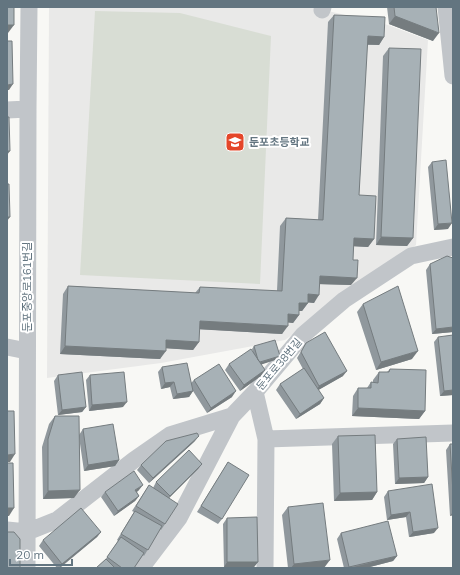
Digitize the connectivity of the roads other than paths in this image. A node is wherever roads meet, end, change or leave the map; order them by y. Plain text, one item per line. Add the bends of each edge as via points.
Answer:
1 (29, 7) edge
2 (446, 7) edge
3 (453, 76) edge
4 (7, 110) edge
5 (28, 110) junction
6 (453, 247) edge
7 (7, 347) edge
8 (27, 351) junction
9 (255, 392) junction
10 (232, 416) junction
11 (453, 433) edge
12 (266, 439) junction
13 (7, 530) edge
14 (28, 532) junction
15 (27, 568) edge
16 (141, 568) edge
17 (265, 568) edge

1 - 5 street, 둔포중앙로161번길
2 - 3 street
4 - 5 street
5 - 8 street, 둔포중앙로161번길
6 - 9 street, 둔포로38번길 via 412,256 344,300 302,335
7 - 8 street
8 - 14 street, 둔포중앙로161번길
9 - 10 street
9 - 12 street, 둔포로38번길
10 - 14 street via 170,435 57,520
10 - 16 street via 179,518
11 - 12 street
12 - 17 street, 둔포로38번길
13 - 14 street
14 - 15 street, 둔포중앙로161번길

